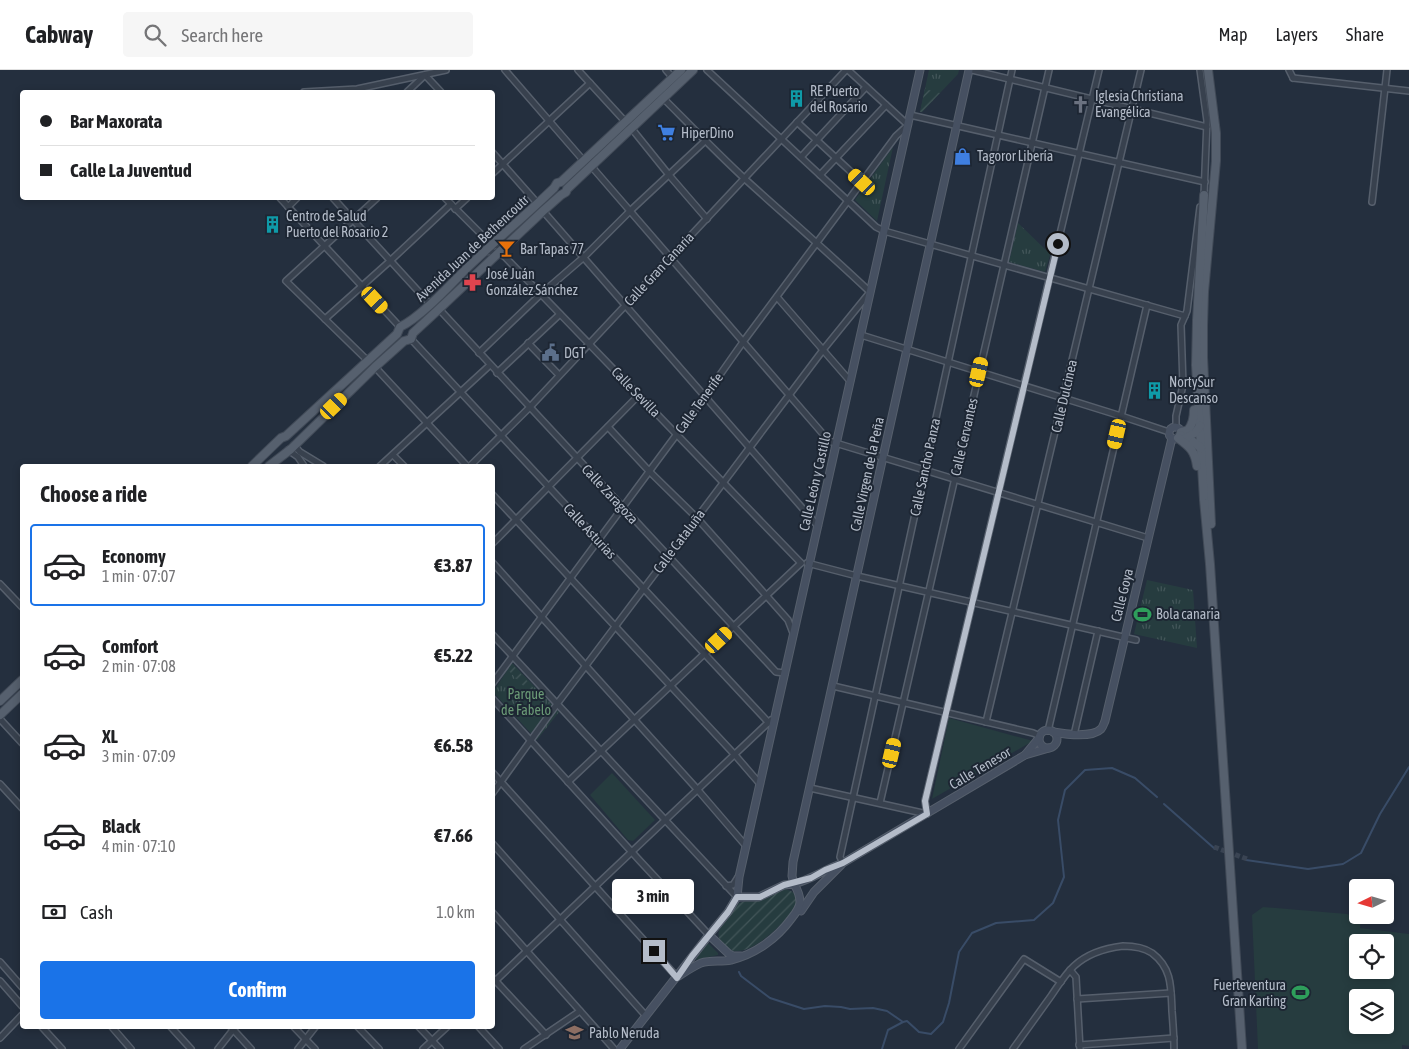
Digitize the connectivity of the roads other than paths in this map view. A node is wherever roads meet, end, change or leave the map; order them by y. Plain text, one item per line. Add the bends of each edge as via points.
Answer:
1 (446, 70) edge
2 (505, 70) edge
3 (578, 70) edge
4 (666, 70) edge
5 (681, 70) edge
6 (693, 70) edge
7 (707, 70) edge
8 (846, 70) edge
9 (920, 70) edge
10 (971, 70) edge
11 (1012, 70) edge
12 (1049, 70) edge
13 (1099, 70) edge
14 (1141, 70) edge
15 (1200, 70) edge
16 (1207, 70) edge
17 (1289, 70) edge
18 (1294, 70) edge
19 (1387, 70) edge
20 (425, 72) edge
21 (673, 78) junction
22 (1293, 78) junction
23 (1010, 79) junction
24 (590, 83) junction
25 (866, 87) junction
26 (1045, 87) junction
27 (1385, 88) junction
28 (356, 90) edge
29 (409, 90) edge
30 (439, 90) edge
31 (1409, 91) edge
32 (663, 98) junction
33 (1092, 99) junction
34 (886, 105) junction
35 (1132, 108) junction
36 (910, 115) junction
37 (549, 121) junction
38 (625, 122) junction
39 (798, 122) junction
40 (908, 125) junction
41 (957, 126) junction
42 (1207, 127) junction
43 (632, 129) junction
44 (998, 135) junction
45 (782, 139) junction
46 (817, 140) junction
47 (705, 141) junction
48 (1032, 143) junction
49 (1079, 154) junction
50 (495, 155) edge
51 (801, 157) junction
52 (836, 158) junction
53 (583, 160) junction
54 (1119, 163) junction
55 (503, 164) junction
56 (592, 167) junction
57 (495, 171) edge
58 (820, 174) junction
59 (669, 175) junction
60 (745, 179) junction
61 (561, 182) junction
62 (862, 182) junction
63 (1205, 182) junction
64 (554, 188) junction
65 (567, 189) junction
66 (561, 195) junction
67 (1204, 195) joint
68 (282, 200) edge
69 (296, 200) edge
70 (335, 200) edge
71 (375, 200) edge
72 (447, 200) edge
73 (464, 200) edge
74 (848, 201) junction
75 (1372, 202) dead end
76 (538, 204) junction
77 (453, 206) junction
78 (288, 207) junction
79 (1200, 207) dead end
80 (543, 210) junction
81 (630, 211) junction
82 (706, 218) junction
83 (353, 220) junction
84 (884, 231) junction
85 (818, 243) junction
86 (930, 244) junction
87 (492, 245) junction
88 (324, 246) junction
89 (502, 250) junction
90 (485, 251) junction
91 (972, 255) junction
92 (584, 257) junction
93 (670, 257) junction
94 (390, 261) junction
95 (1004, 264) junction
96 (1049, 278) junction
97 (362, 287) junction
98 (1089, 288) junction
99 (870, 292) junction
100 (541, 294) junction
101 (777, 297) junction
102 (430, 304) junction
103 (626, 304) junction
104 (1147, 305) junction
105 (439, 309) junction
106 (560, 314) junction
107 (1185, 316) junction
108 (325, 319) junction
109 (1196, 320) junction
110 (401, 328) junction
111 (861, 335) junction
112 (409, 338) junction
113 (743, 342) junction
114 (589, 343) junction
115 (528, 344) junction
116 (823, 350) junction
117 (907, 350) junction
118 (479, 353) junction
119 (1203, 357) junction
120 (367, 360) junction
121 (948, 362) junction
122 (490, 365) junction
123 (1196, 365) junction
124 (375, 367) junction
125 (497, 372) junction
126 (979, 372) junction
127 (559, 376) junction
128 (850, 381) junction
129 (1024, 386) junction
130 (461, 392) junction
131 (639, 395) junction
132 (789, 395) junction
133 (705, 396) junction
134 (1063, 398) junction
135 (530, 407) junction
136 (1121, 416) junction
137 (427, 424) junction
138 (608, 427) junction
139 (1199, 429) junction
140 (676, 434) junction
141 (1178, 434) junction
142 (286, 436) junction
143 (502, 436) junction
144 (279, 442) junction
145 (836, 444) junction
146 (750, 447) junction
147 (1200, 447) junction
148 (291, 448) junction
149 (393, 454) junction
150 (577, 458) junction
151 (883, 458) junction
152 (254, 464) edge
153 (271, 464) edge
154 (303, 464) edge
155 (320, 464) edge
156 (382, 464) edge
157 (402, 464) edge
158 (467, 464) edge
159 (471, 464) edge
160 (649, 471) junction
161 (924, 471) junction
162 (954, 480) junction
163 (724, 482) junction
164 (549, 487) junction
165 (998, 493) junction
166 (495, 497) edge
167 (1207, 502) junction
168 (1038, 505) junction
169 (623, 508) junction
170 (697, 518) junction
171 (516, 520) junction
172 (1096, 523) junction
173 (818, 526) junction
174 (1148, 538) junction
175 (599, 540) junction
176 (495, 541) edge
177 (668, 556) junction
178 (806, 563) junction
179 (495, 565) edge
180 (857, 576) junction
181 (571, 578) junction
182 (0, 584) edge
183 (899, 586) junction
184 (644, 588) junction
185 (928, 593) junction
186 (766, 596) junction
187 (972, 602) junction
188 (20, 605) edge
189 (1012, 612) junction
190 (542, 617) junction
191 (1072, 625) junction
192 (616, 626) junction
193 (733, 627) junction
194 (1098, 631) junction
195 (794, 634) junction
196 (495, 637) edge
197 (1124, 637) junction
198 (1136, 640) dead end
199 (704, 654) junction
200 (513, 656) junction
201 (586, 666) junction
202 (784, 673) junction
203 (495, 680) edge
204 (20, 682) edge
205 (670, 685) junction
206 (833, 686) junction
207 (20, 696) edge
208 (875, 696) junction
209 (0, 701) edge
210 (495, 701) edge
211 (903, 702) junction
212 (557, 704) junction
213 (946, 713) junction
214 (776, 714) junction
215 (0, 715) edge
216 (0, 719) edge
217 (634, 719) junction
218 (986, 722) junction
219 (769, 723) junction
220 (1050, 731) junction
221 (1073, 735) junction
222 (1040, 737) junction
223 (20, 741) edge
224 (531, 741) junction
225 (1052, 747) junction
226 (600, 751) junction
227 (735, 755) junction
228 (1025, 755) junction
229 (495, 775) edge
230 (502, 782) junction
231 (568, 782) junction
232 (0, 784) edge
233 (760, 784) junction
234 (810, 788) junction
235 (495, 790) edge
236 (697, 790) junction
237 (853, 798) junction
238 (20, 803) edge
239 (880, 803) junction
240 (927, 814) junction
241 (665, 820) junction
242 (495, 846) edge
243 (746, 846) junction
244 (632, 852) junction
245 (843, 863) junction
246 (793, 868) junction
247 (825, 870) junction
248 (739, 877) junction
249 (794, 884) junction
250 (595, 886) junction
251 (726, 886) junction
252 (737, 897) junction
253 (495, 915) edge
254 (560, 919) junction
255 (782, 931) junction
256 (709, 935) junction
257 (527, 951) junction
258 (741, 956) junction
259 (0, 962) edge
260 (1070, 970) junction
261 (677, 978) junction
262 (495, 980) edge
263 (0, 981) edge
264 (495, 982) edge
265 (1061, 982) junction
266 (20, 985) edge
267 (1171, 993) junction
268 (1077, 999) junction
269 (20, 1004) edge
270 (580, 1011) junction
271 (646, 1016) junction
272 (20, 1017) edge
273 (44, 1029) edge
274 (114, 1029) edge
275 (173, 1029) edge
276 (232, 1029) edge
277 (235, 1029) edge
278 (296, 1029) edge
279 (314, 1029) edge
280 (360, 1029) edge
281 (421, 1029) edge
282 (445, 1029) edge
283 (481, 1029) edge
284 (546, 1035) junction
285 (0, 1038) edge
286 (1174, 1038) junction
287 (306, 1039) junction
288 (432, 1041) junction
289 (1080, 1047) edge
290 (62, 1049) edge
291 (131, 1049) edge
292 (191, 1049) edge
293 (218, 1049) edge
294 (251, 1049) edge
295 (298, 1049) edge
296 (315, 1049) edge
297 (379, 1049) edge
298 (423, 1049) edge
299 (440, 1049) edge
300 (500, 1049) edge
301 (524, 1049) edge
302 (614, 1049) edge
303 (620, 1049) edge
304 (959, 1049) edge
305 (1013, 1049) edge
306 (1174, 1049) edge
307 (1242, 1049) edge

1 - 20 street
2 - 37 street
3 - 24 street
4 - 21 street
5 - 21 main road
6 - 32 main road
7 - 45 street
8 - 25 street
8 - 39 street, Calle Gran Canaria
9 - 36 street, Calle León y Castillo
10 - 23 street
10 - 41 street, Calle Virgen de la Peña
11 - 23 street, Calle Sancho Panza
12 - 26 street, Calle Cervantes
13 - 33 street
14 - 35 street, Calle Dulcinea
15 - 42 street
16 - 109 main road via 1213,162
16 - 119 main road via 1216,133 1216,161 1204,292
17 - 22 street
18 - 22 street
19 - 27 street
20 - 28 street
20 - 29 street
20 - 30 street
21 - 38 main road
22 - 27 street
23 - 26 street
23 - 44 street, Calle Sancho Panza
24 - 37 street
24 - 38 street
25 - 34 street
25 - 46 street
26 - 33 street
26 - 48 street, Calle Cervantes
27 - 31 street
27 - 75 street
32 - 43 main road
32 - 47 street
33 - 35 street
33 - 49 street
34 - 40 street
34 - 52 street
35 - 42 street
35 - 54 street, Calle Dulcinea
36 - 40 street, Calle León y Castillo
36 - 41 street
37 - 53 street
37 - 55 street
38 - 43 street
38 - 53 main road
39 - 45 street, Calle Gran Canaria
39 - 46 street
40 - 62 street, Calle Tenerife
40 - 84 street, Calle León y Castillo
41 - 44 street
41 - 86 street, Calle Virgen de la Peña
42 - 63 street
43 - 56 main road
43 - 59 street
44 - 48 street
44 - 91 street, Calle Sancho Panza
45 - 51 street
45 - 60 street, Calle Gran Canaria
46 - 51 street
46 - 52 street
47 - 59 street
47 - 60 street
48 - 49 street
48 - 95 street, Calle Cervantes
49 - 54 street
49 - 96 street
50 - 55 street
51 - 58 street
52 - 58 street
52 - 62 street
53 - 61 main road
54 - 63 street
54 - 98 street, Calle Dulcinea
55 - 57 street
55 - 76 street
56 - 65 main road
56 - 81 street
58 - 74 street
59 - 81 street
59 - 82 street
60 - 82 street, Calle Gran Canaria
60 - 85 street
61 - 64 main road
61 - 65 main road
62 - 74 street, Calle Tenerife
63 - 67 street
64 - 66 main road
64 - 76 main road, Avenida Juan de Bethencoutr
65 - 66 main road
66 - 80 main road, Avenida Juan de Bethencoutr
67 - 109 main road
68 - 78 street
69 - 78 street
70 - 83 street
71 - 83 street
72 - 77 street
73 - 77 street
74 - 84 street
74 - 85 street, Calle Tenerife
76 - 87 main road, Avenida Juan de Bethencoutr
77 - 87 street
77 - 94 street
78 - 88 street
79 - 107 street
80 - 89 main road, Avenida Juan de Bethencoutr
80 - 92 street
81 - 92 street
81 - 93 street
82 - 93 street, Calle Gran Canaria
83 - 88 street
83 - 94 street
84 - 86 street
84 - 99 street, Calle León y Castillo
85 - 99 street
85 - 101 street, Calle Tenerife
86 - 91 street
86 - 117 street, Calle Virgen de la Peña
87 - 89 street
87 - 90 main road, Avenida Juan de Bethencoutr
88 - 97 street
88 - 108 street via 286,281
89 - 90 street
89 - 100 street, Calle Sevilla
89 - 105 main road, Avenida Juan de Bethencoutr
90 - 102 main road, Avenida Juan de Bethencoutr
91 - 95 street
91 - 121 street, Calle Sancho Panza
92 - 100 street
92 - 103 street
93 - 103 street, Calle Gran Canaria
93 - 113 street
94 - 97 street
94 - 102 street
95 - 96 street
95 - 126 street, Calle Cervantes
96 - 98 street
96 - 129 street
97 - 108 street
97 - 110 street
98 - 104 street
98 - 134 street, Calle Dulcinea
99 - 111 street, Calle León y Castillo
99 - 116 street, Calle Cataluña
100 - 106 street, Calle Sevilla
100 - 118 street
101 - 113 street, Calle Tenerife
101 - 116 street
102 - 110 main road, Avenida Juan de Bethencoutr
103 - 114 street, Calle Gran Canaria
103 - 133 street
104 - 107 street
104 - 136 street
105 - 112 main road, Avenida Juan de Bethencoutr
105 - 118 street, Calle Zaragoza
106 - 114 street, Calle Sevilla
106 - 115 street
107 - 141 street via 1181,325 1183,385 1176,416
108 - 120 street
109 - 123 main road
110 - 112 main road via 398,337
110 - 112 main road via 410,326
110 - 120 main road, Avenida Juan de Bethencoutr
111 - 117 street
111 - 128 street, Calle León y Castillo
112 - 124 main road, Avenida Juan de Bethencoutr
112 - 130 street, Calle Asturias
113 - 132 street
113 - 133 street, Calle Tenerife
114 - 127 street, Calle Gran Canaria
114 - 131 street, Calle Sevilla
115 - 125 street
115 - 127 street
116 - 128 street
116 - 132 street, Calle Cataluña
117 - 121 street
117 - 151 street, Calle Virgen de la Peña
118 - 122 street, Calle Zaragoza
119 - 139 main road via 1200,365 1202,422
119 - 167 main road
120 - 142 main road, Avenida Juan de Bethencoutr
121 - 126 street
121 - 161 street, Calle Sancho Panza
122 - 125 street, Calle Zaragoza
122 - 130 street
123 - 139 main road
123 - 141 main road via 1192,425
124 - 137 street
124 - 148 main road, Avenida Juan de Bethencoutr
125 - 135 street, Calle Zaragoza
126 - 129 street
126 - 162 street, Calle Cervantes
127 - 135 street, Calle Gran Canaria
128 - 145 street, Calle León y Castillo
129 - 134 street
129 - 165 street
130 - 137 street
130 - 143 street, Calle Asturias
131 - 138 street
131 - 140 street, Calle Sevilla
132 - 145 street
132 - 146 street, Calle Cataluña
133 - 140 street, Calle Tenerife
133 - 146 street
134 - 136 street
134 - 168 street, Calle Dulcinea
135 - 143 street, Calle Gran Canaria
135 - 150 street, Calle Zaragoza
136 - 141 street
136 - 172 street
137 - 149 street
137 - 158 street
138 - 150 street
138 - 160 street
139 - 141 main road via 1195,433
139 - 147 main road
140 - 160 street, Calle Tenerife
140 - 163 street, Calle Sevilla
141 - 147 main road
141 - 167 main road via 1196,458 1199,488
141 - 174 street, Calle Goya
142 - 144 main road
142 - 148 main road via 293,440
143 - 159 street, Calle Gran Canaria
143 - 164 street, Calle Asturias
144 - 148 main road via 283,450
144 - 152 main road
145 - 151 street
145 - 173 street, Calle León y Castillo
146 - 163 street, Calle Cataluña
146 - 173 street
147 - 167 main road
148 - 153 main road, Avenida Juan de Bethencoutr
148 - 154 street
148 - 155 street
149 - 156 street
149 - 157 street
150 - 164 street
150 - 169 street, Calle Zaragoza
151 - 161 street
151 - 180 street, Calle Virgen de la Peña
160 - 169 street, Calle Tenerife
160 - 170 street
161 - 162 street
161 - 183 street, Calle Sancho Panza
162 - 165 street
162 - 185 street, Calle Cervantes
163 - 170 street, Calle Cataluña
163 - 178 street, Calle Sevilla
164 - 171 street
164 - 175 street, Calle Asturias
165 - 168 street
165 - 187 street
166 - 171 street
167 - 307 main road
168 - 172 street
168 - 189 street, Calle Dulcinea
169 - 175 street, Calle Tenerife
169 - 177 street, Calle Zaragoza
170 - 177 street, Calle Cataluña
170 - 186 street
171 - 176 street
171 - 181 street
172 - 174 street
172 - 191 street
173 - 178 street, Calle León y Castillo
174 - 197 street, Calle Goya
175 - 181 street, Calle Tenerife
175 - 184 street, Calle Asturias
177 - 184 street, Calle Cataluña
177 - 193 street, Calle Zaragoza
178 - 180 street
178 - 186 street
178 - 195 street, Calle León y Castillo
179 - 190 street
180 - 183 street
180 - 206 street, Calle Virgen de la Peña
181 - 190 street, Calle Tenerife
181 - 192 street
182 - 188 street
183 - 185 street
183 - 208 street, Calle Sancho Panza
184 - 192 street, Calle Cataluña
184 - 199 street, Calle Asturias
185 - 187 street
185 - 211 street, Calle Cervantes
186 - 193 street
186 - 195 street via 788,620
187 - 189 street
187 - 213 street
189 - 191 street
189 - 218 street, Calle Dulcinea
190 - 200 street, Calle Tenerife
190 - 201 street
191 - 194 street
191 - 220 street
192 - 201 street, Calle Cataluña
192 - 205 street
193 - 199 street
193 - 202 street, Calle Zaragoza via 776,672
194 - 197 street
194 - 221 street
195 - 202 street, Calle León y Castillo
196 - 200 street
197 - 198 street
197 - 221 street, Calle Goya via 1103,726 1096,732
199 - 205 street
199 - 219 street, Calle Asturias
200 - 203 street, Calle Tenerife
200 - 212 street
201 - 212 street, Calle Cataluña
201 - 217 street
202 - 214 street, Calle León y Castillo
204 - 209 main road
205 - 217 street
205 - 227 street
206 - 208 street
206 - 234 street, Calle Virgen de la Peña
207 - 215 main road
208 - 211 street
208 - 237 street, Calle Sancho Panza
210 - 224 street
211 - 213 street
211 - 239 street, Calle Cervantes
212 - 224 street, Calle Cataluña
212 - 226 street
213 - 218 street
213 - 240 street via 925,801
214 - 219 street
214 - 233 street, Calle León y Castillo
216 - 223 street
217 - 226 street
217 - 236 street
218 - 222 street
219 - 227 street
220 - 221 street, Calle Goya
220 - 222 street via 1043,732
220 - 225 street via 1056,738
221 - 225 street, Calle Goya
222 - 225 street via 1042,745
222 - 228 street, Calle Tenesor
224 - 230 street, Calle Cataluña
224 - 231 street
225 - 228 street, Calle Tenesor
226 - 231 street
226 - 241 street
227 - 233 street
227 - 236 street
228 - 240 street, Calle Tenesor
229 - 230 street
230 - 235 street, Calle Cataluña
230 - 250 street
231 - 244 street
232 - 238 street
233 - 243 street, Calle León y Castillo
234 - 237 street
234 - 246 street, Calle Virgen de la Peña
236 - 241 street
236 - 243 street
237 - 239 street
237 - 245 street, Calle Sancho Panza via 840,857
239 - 240 street
240 - 245 street, Calle Tenesor
241 - 244 street
241 - 251 street
242 - 254 street
243 - 248 street, Calle León y Castillo
244 - 250 street
244 - 256 street
245 - 247 street, Calle Tenesor
245 - 255 street, Calle Tenesor
246 - 247 street via 794,874 800,877
246 - 249 street, Calle Virgen de la Peña
247 - 249 street, Calle Tenesor
248 - 251 street via 733,885
248 - 252 street, Calle León y Castillo
249 - 252 street, Calle Tenesor via 784,885 760,897
249 - 255 street, Calle Virgen de la Peña via 800,905
250 - 254 street
250 - 261 street
251 - 252 street
252 - 256 street
253 - 257 street
254 - 257 street
254 - 271 street
255 - 258 street via 764,945
256 - 258 street via 729,954
256 - 261 street
257 - 262 street
257 - 270 street
258 - 261 street via 702,963
259 - 266 street
260 - 265 street
260 - 267 street via 1101,950 1138,947 1148,950 1164,964
260 - 268 street via 1076,978
261 - 271 street
263 - 269 street
264 - 284 street
265 - 304 street via 1024,959
265 - 305 street
267 - 268 street
267 - 286 street
268 - 289 street
270 - 284 street
270 - 302 street
271 - 303 street
272 - 285 street
273 - 290 street
274 - 291 street
275 - 292 street
276 - 293 street
277 - 294 street
278 - 287 street
279 - 287 street
280 - 297 street
281 - 288 street
282 - 288 street
283 - 300 street
284 - 301 street
286 - 289 street
286 - 306 street
287 - 295 street
287 - 296 street
288 - 298 street
288 - 299 street

